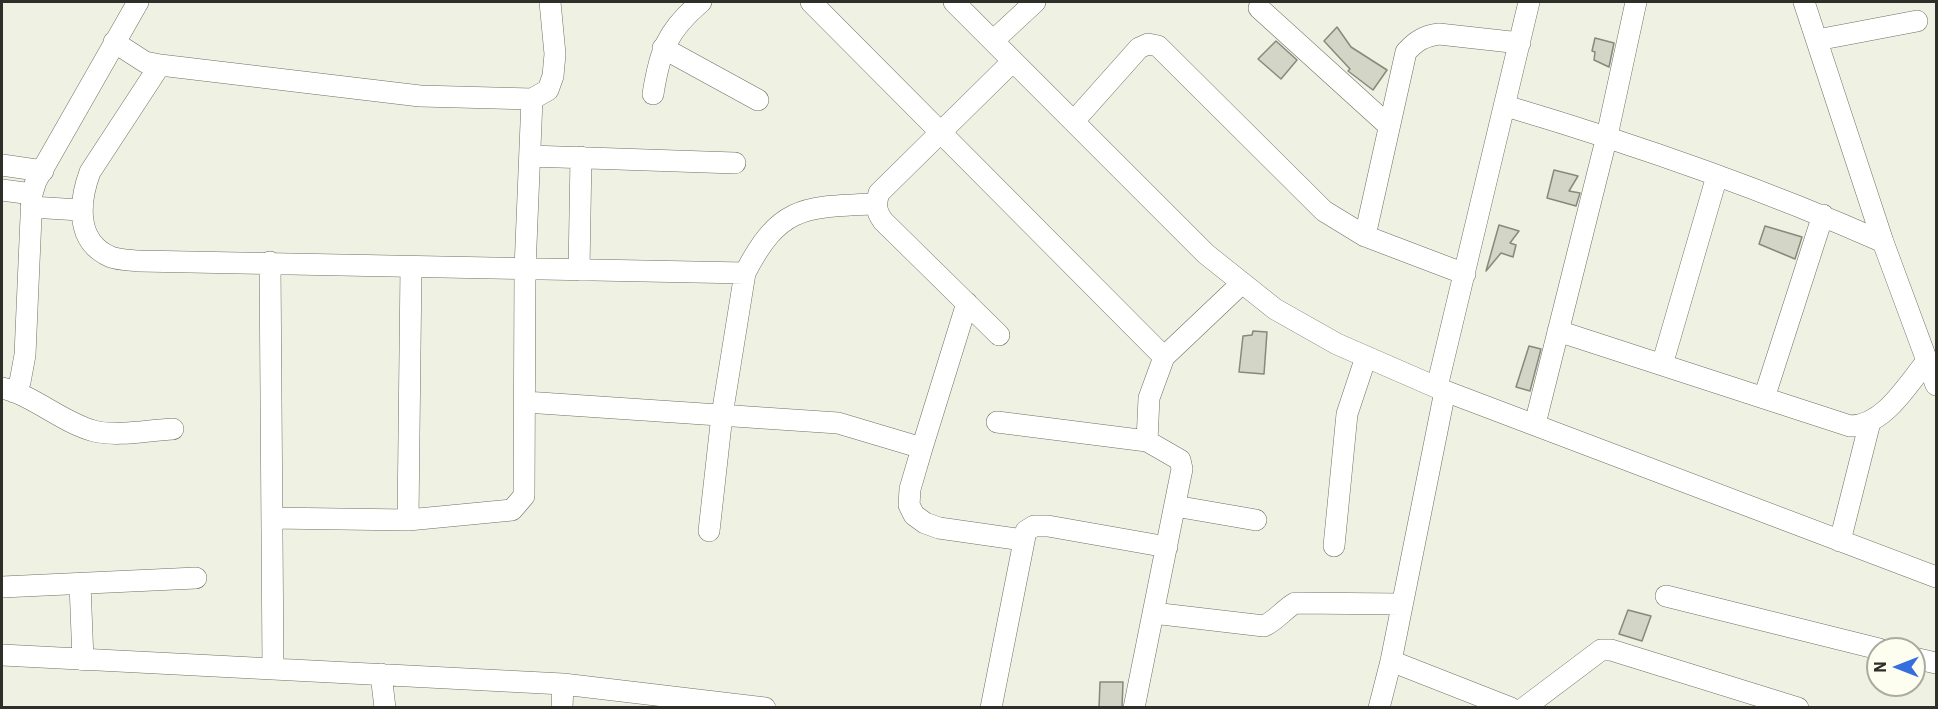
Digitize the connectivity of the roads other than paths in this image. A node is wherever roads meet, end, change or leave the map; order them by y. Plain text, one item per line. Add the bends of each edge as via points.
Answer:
1 (138, 2) edge
2 (550, 2) edge
3 (701, 2) edge
4 (811, 2) edge
5 (954, 2) edge
6 (1035, 2) edge
7 (1530, 2) edge
8 (1636, 2) edge
9 (1804, 2) edge
10 (1259, 8) dead end
11 (1917, 21) dead end
12 (1817, 40) junction
13 (993, 41) junction
14 (118, 44) junction
15 (1520, 44) junction
16 (663, 48) junction
17 (1013, 61) junction
18 (152, 63) junction
19 (652, 94) dead end
20 (532, 99) junction
21 (758, 100) dead end
22 (1506, 106) junction
23 (1074, 121) junction
24 (1389, 126) junction
25 (943, 131) junction
26 (1606, 136) junction
27 (530, 156) junction
28 (581, 157) junction
29 (735, 163) dead end
30 (2, 165) edge
31 (43, 171) junction
32 (1717, 176) junction
33 (2, 190) edge
34 (40, 204) junction
35 (876, 204) junction
36 (80, 210) junction
37 (1823, 215) junction
38 (1365, 236) junction
39 (1883, 242) junction
40 (270, 262) junction
41 (411, 267) junction
42 (525, 269) junction
43 (579, 270) junction
44 (746, 273) junction
45 (1465, 274) junction
46 (1241, 284) junction
47 (967, 303) junction
48 (1558, 331) junction
49 (999, 335) dead end
50 (1164, 357) junction
51 (1366, 357) junction
52 (1927, 361) junction
53 (1662, 365) junction
54 (1936, 385) edge
55 (1441, 389) junction
56 (13, 391) edge
57 (1764, 398) junction
58 (525, 402) junction
59 (722, 415) junction
60 (998, 422) dead end
61 (1870, 422) junction
62 (1535, 424) junction
63 (173, 429) dead end
64 (1147, 441) junction
65 (922, 448) junction
66 (1175, 506) junction
67 (272, 518) junction
68 (408, 520) junction
69 (1256, 520) dead end
70 (709, 531) dead end
71 (1023, 540) junction
72 (1840, 541) junction
73 (1334, 546) dead end
74 (1167, 547) junction
75 (1936, 577) edge
76 (196, 578) dead end
77 (80, 584) junction
78 (2, 587) edge
79 (1666, 596) dead end
80 (1401, 604) junction
81 (1153, 613) junction
82 (1866, 646) edge
83 (2, 655) edge
84 (83, 660) junction
85 (1391, 661) junction
86 (273, 668) junction
87 (381, 674) junction
88 (563, 684) junction
89 (620, 698) edge
90 (759, 707) edge
91 (386, 708) edge
92 (562, 708) edge
93 (991, 708) edge
94 (1134, 708) edge
95 (1379, 708) edge
96 (1511, 708) edge
97 (1524, 708) edge
98 (1798, 708) edge

1 - 14 street
2 - 20 street via 553,76 548,90
3 - 16 street via 676,24
4 - 25 street
5 - 13 street
6 - 13 street
7 - 15 street
8 - 26 street
9 - 12 street
10 - 24 street
11 - 12 street
12 - 39 street
13 - 17 street
14 - 18 street
14 - 31 street
15 - 22 street
15 - 24 street via 1439,34 1415,42 1406,52
16 - 19 street
16 - 21 street
17 - 23 street
17 - 25 street
18 - 20 street via 420,96
18 - 36 street via 90,172
20 - 27 street
22 - 26 street
22 - 45 street
23 - 38 street via 1139,48 1148,44 1158,46 1324,210
23 - 46 street
24 - 38 street
25 - 35 street via 879,194
25 - 50 street
26 - 32 street
26 - 48 street
27 - 28 street
27 - 42 street
28 - 29 street
28 - 43 street
30 - 31 street
31 - 34 street
32 - 37 street
32 - 53 street
33 - 34 street
34 - 36 street
34 - 56 street via 25,355 20,382
35 - 44 street via 808,208 788,217 772,230
35 - 47 street via 883,221
36 - 40 street via 91,241 112,258
37 - 39 street
37 - 57 street
38 - 45 street
39 - 52 street
40 - 41 street
40 - 67 street
41 - 42 street
41 - 68 street
42 - 43 street
42 - 58 street
43 - 44 street
44 - 59 street
45 - 55 street
46 - 50 street
46 - 51 street via 1275,309
47 - 49 street
47 - 65 street
48 - 53 street
48 - 62 street
50 - 64 street via 1149,398
51 - 55 street
51 - 73 street via 1347,414
52 - 54 street
52 - 61 street via 1883,413
53 - 57 street
55 - 62 street
55 - 80 street
56 - 63 street via 98,432
57 - 61 street via 1850,426
58 - 59 street
58 - 68 street via 524,496 512,510
59 - 65 street via 838,423
59 - 70 street
60 - 64 street
61 - 72 street
62 - 72 street
64 - 66 street via 1180,460
65 - 71 street via 910,489 909,505 914,515 939,528
66 - 69 street
66 - 74 street
67 - 68 street
67 - 86 street
71 - 74 street via 1026,531 1034,526 1048,526
71 - 93 street
72 - 75 street
74 - 81 street
76 - 77 street
77 - 78 street
77 - 84 street
79 - 82 street
80 - 81 street via 1295,603 1264,626
80 - 85 street
81 - 94 street
83 - 84 street
84 - 86 street
85 - 95 street
85 - 96 street
86 - 87 street
87 - 88 street
87 - 91 street
88 - 89 street
88 - 92 street
89 - 90 street
97 - 98 street via 1587,659 1601,650 1611,650

